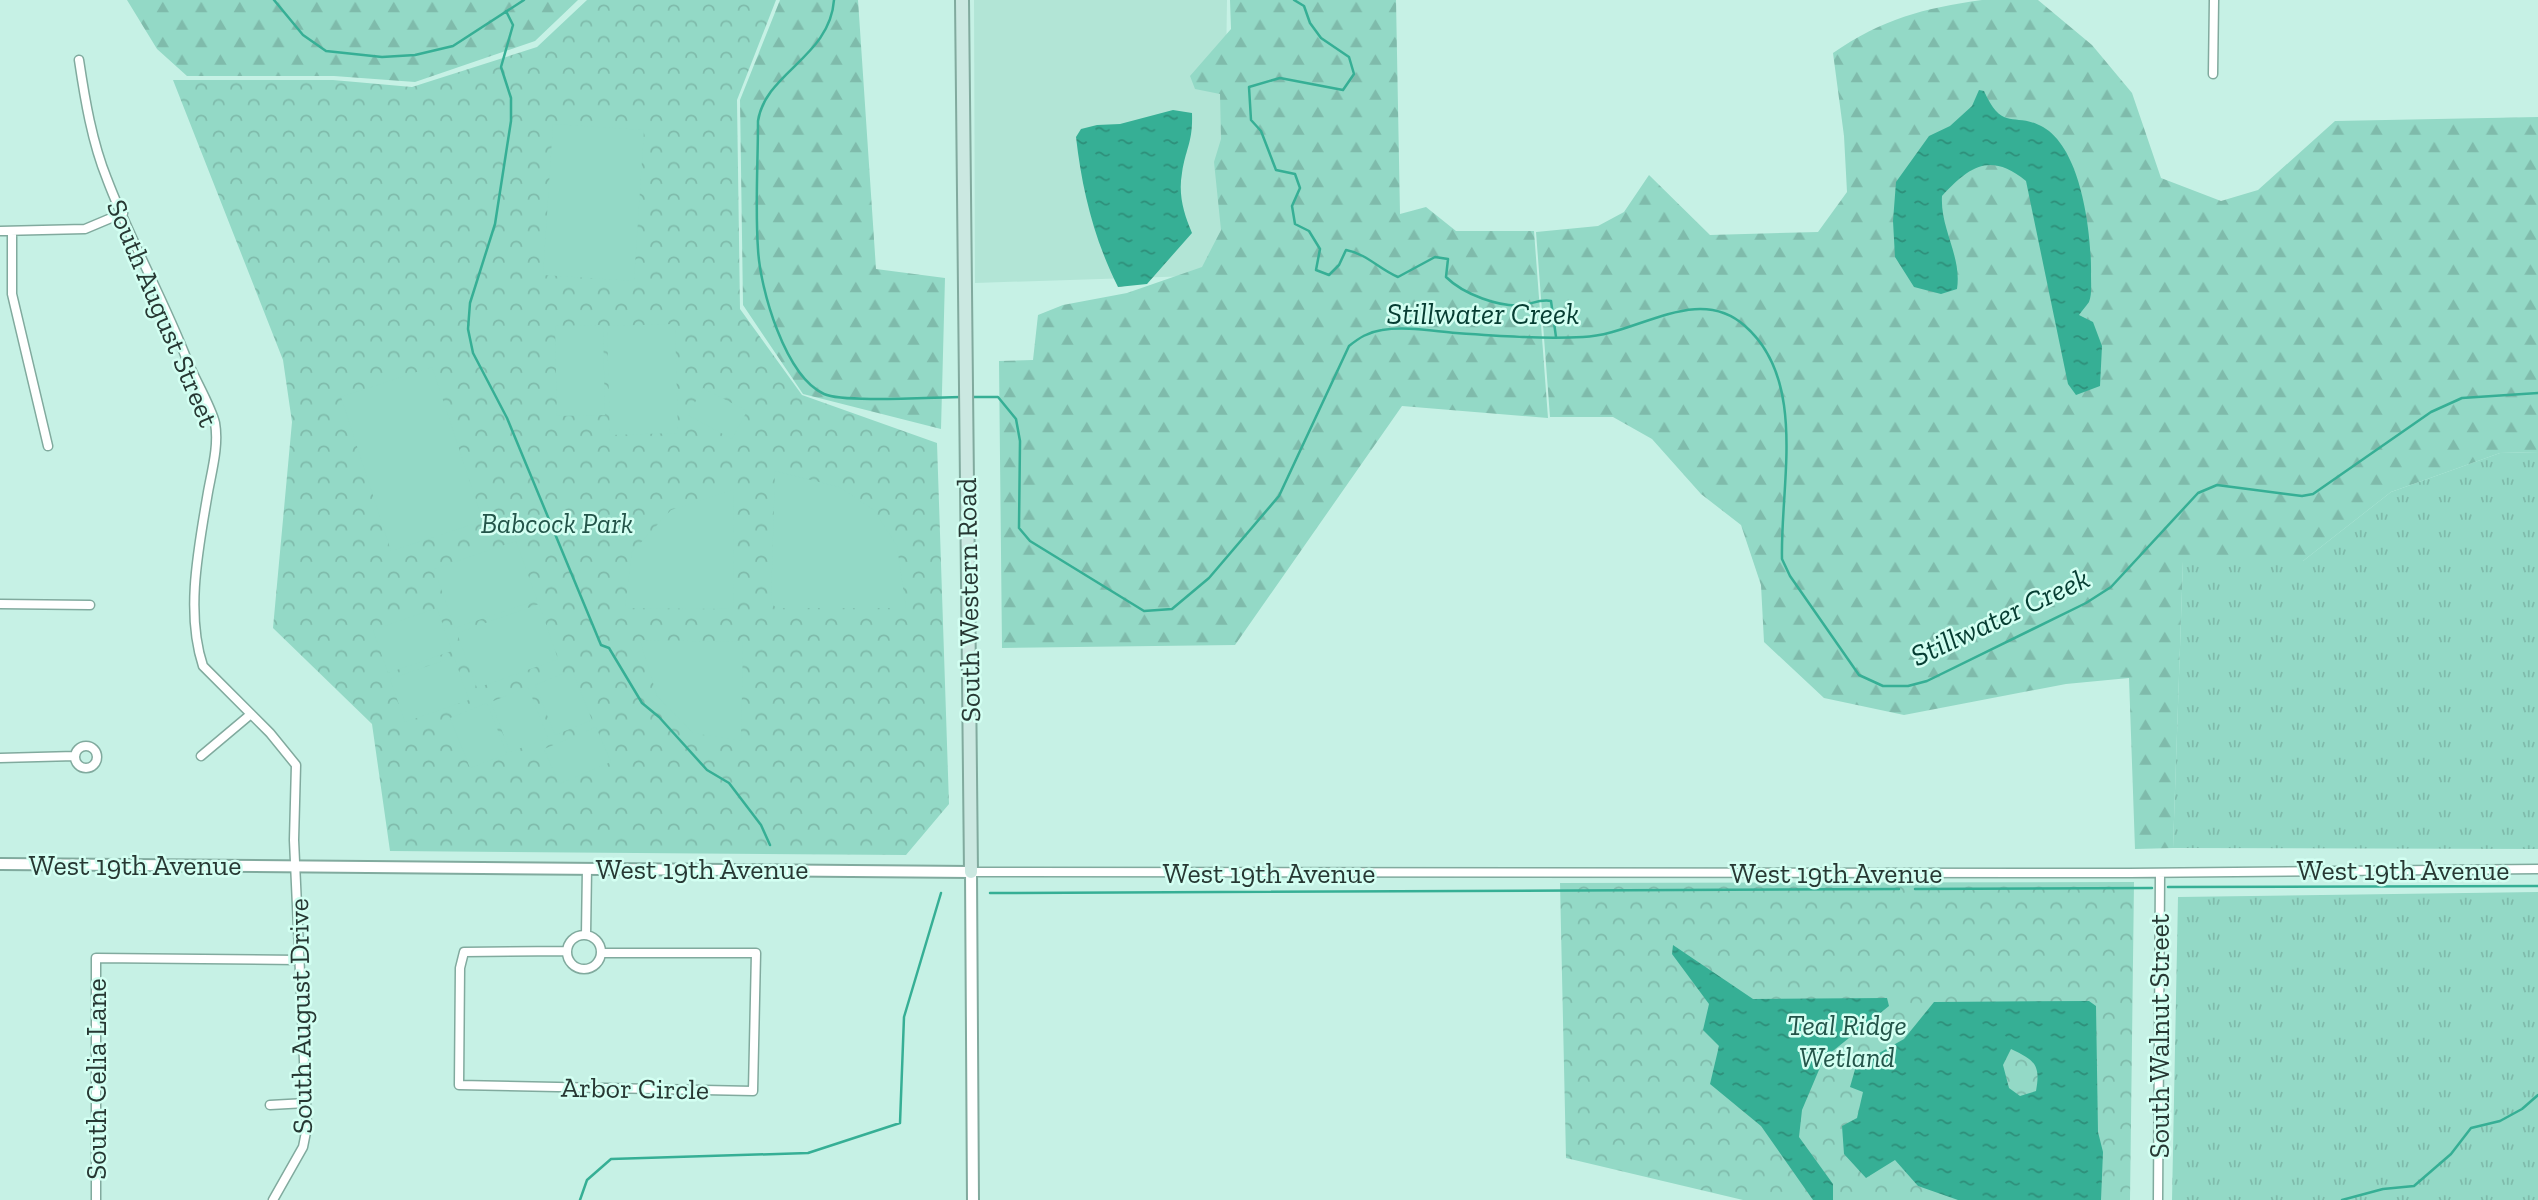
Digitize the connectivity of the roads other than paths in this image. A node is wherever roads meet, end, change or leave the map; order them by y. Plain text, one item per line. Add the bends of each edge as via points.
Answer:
1 (962, 0) edge
2 (2214, 0) edge
3 (79, 60) dead end
4 (2213, 74) dead end
5 (123, 213) junction
6 (0, 232) edge
7 (12, 232) junction
8 (48, 446) dead end
9 (0, 604) edge
10 (90, 605) dead end
11 (251, 714) junction
12 (75, 756) dead end
13 (201, 756) dead end
14 (0, 758) edge
15 (0, 864) edge
16 (297, 866) junction
17 (587, 867) junction
18 (2538, 869) edge
19 (971, 872) junction
20 (2160, 873) junction
21 (586, 935) junction
22 (567, 951) junction
23 (601, 953) junction
24 (299, 960) junction
25 (306, 1103) junction
26 (270, 1105) dead end
27 (96, 1200) edge
28 (273, 1200) edge
29 (972, 1200) edge
30 (2158, 1200) edge

1 - 19 main road, South Western Road
2 - 4 street
3 - 5 street, South August Street via 85,101 107,179
5 - 7 street via 85,229
5 - 11 street, South August Street via 214,421 214,455 198,552 198,653 203,666
6 - 7 street
7 - 8 street via 12,294
9 - 10 street
11 - 13 street
11 - 16 street, South August Street via 296,765
12 - 14 street
15 - 16 street, West 19th Avenue
16 - 17 street, West 19th Avenue
16 - 24 street, South August Drive
17 - 19 street, West 19th Avenue
17 - 21 street
18 - 20 street, West 19th Avenue
19 - 20 street, West 19th Avenue
19 - 29 street, South Western Road
20 - 30 street, South Walnut Street
21 - 22 street via 571,940
21 - 23 street via 599,943
22 - 23 street via 570,961 583,968 593,966
22 - 23 street, Arbor Circle via 464,952 459,1085 753,1091 756,953
24 - 25 street, South August Drive
24 - 27 street, South Celia Lane via 96,958
25 - 26 street
25 - 28 street, South August Drive via 303,1147

